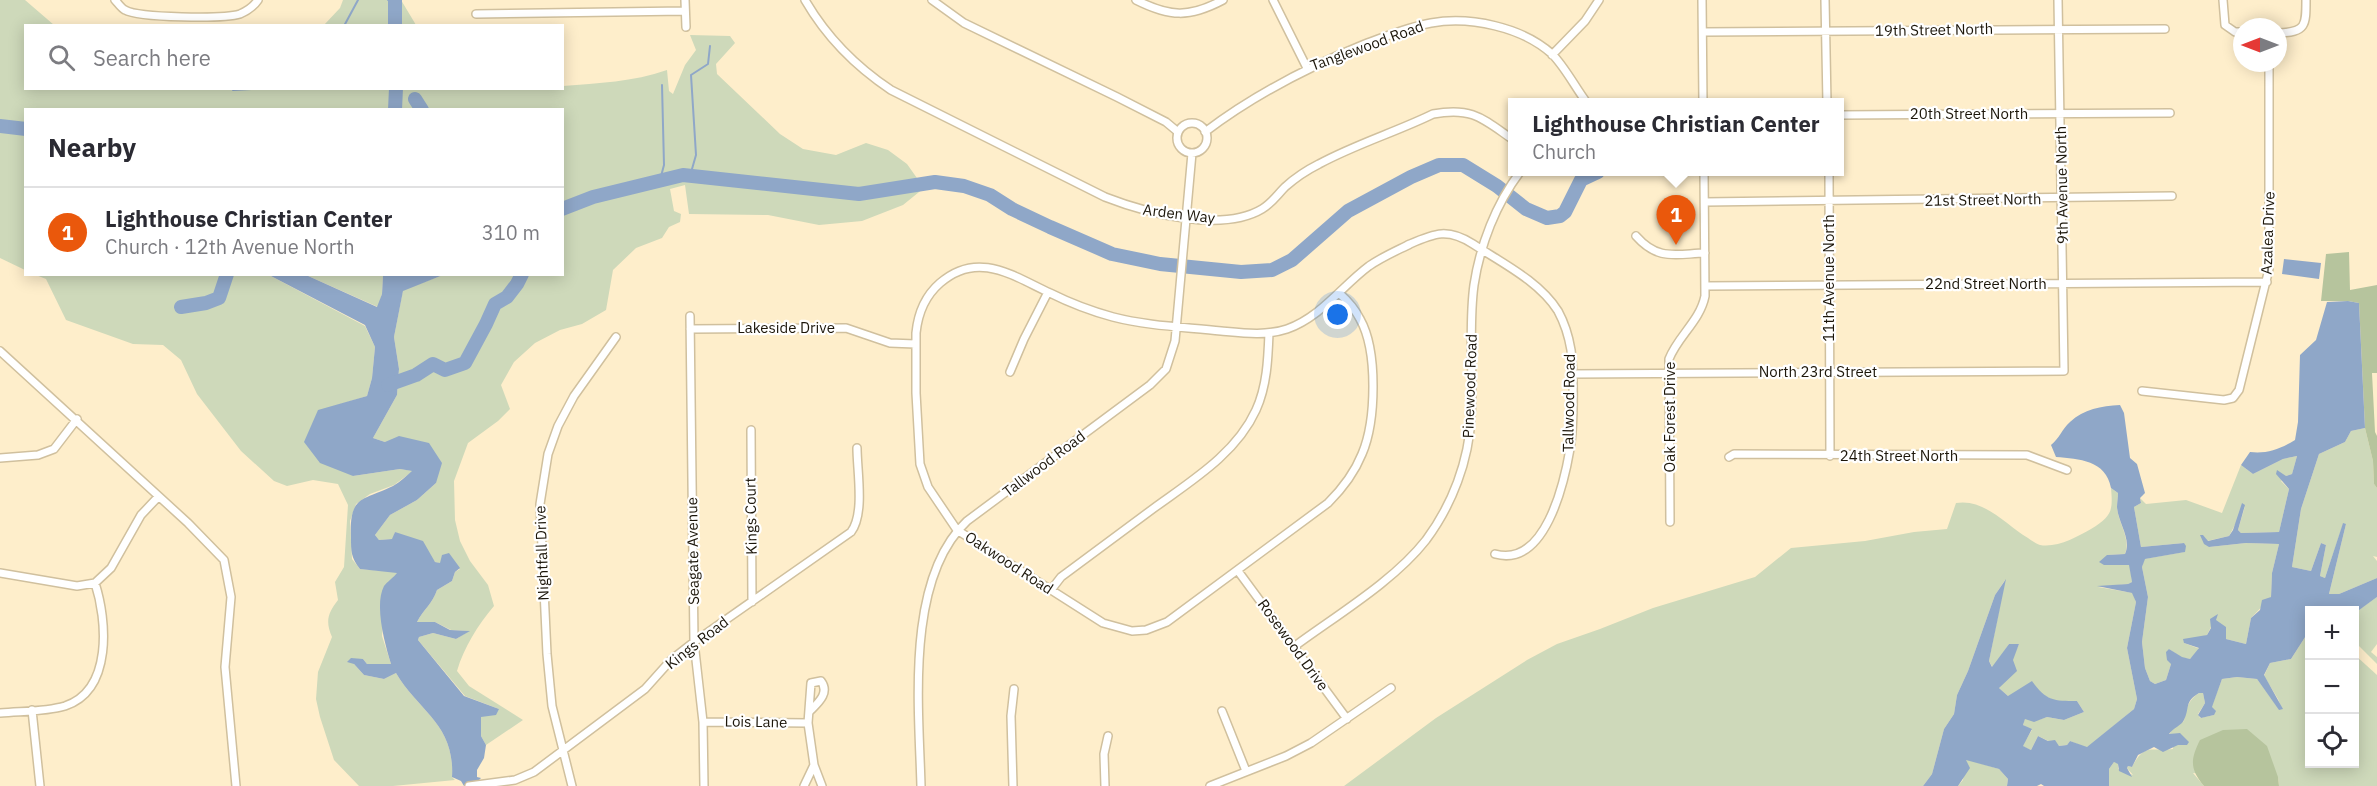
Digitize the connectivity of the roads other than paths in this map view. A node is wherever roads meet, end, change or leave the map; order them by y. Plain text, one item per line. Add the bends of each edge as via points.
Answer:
1 (115, 0) edge
2 (258, 0) edge
3 (685, 0) edge
4 (805, 0) edge
5 (932, 0) edge
6 (1136, 0) edge
7 (1223, 0) edge
8 (1273, 0) edge
9 (1599, 0) edge
10 (1702, 0) edge
11 (1825, 0) edge
12 (2058, 0) edge
13 (2223, 0) edge
14 (2306, 0) edge
15 (685, 11) junction
16 (476, 14) dead end
17 (686, 27) dead end
18 (2058, 29) junction
19 (2165, 29) dead end
20 (2233, 31) edge
21 (1703, 32) junction
22 (1825, 32) junction
23 (2287, 32) edge
24 (1552, 55) junction
25 (1308, 68) junction
26 (2269, 72) edge
27 (1584, 98) edge
28 (1703, 98) edge
29 (1827, 98) edge
30 (2170, 113) dead end
31 (2061, 114) junction
32 (1844, 115) edge
33 (1178, 132) junction
34 (1205, 132) junction
35 (1508, 136) edge
36 (1192, 153) junction
37 (1517, 176) edge
38 (1704, 176) edge
39 (1829, 176) edge
40 (2172, 196) dead end
41 (2062, 199) junction
42 (1830, 201) junction
43 (1705, 202) junction
44 (1187, 218) junction
45 (1636, 236) dead end
46 (1482, 251) junction
47 (1705, 253) junction
48 (2267, 282) junction
49 (2063, 284) junction
50 (1706, 286) junction
51 (1830, 286) junction
52 (1048, 292) junction
53 (1341, 294) junction
54 (690, 316) dead end
55 (1177, 326) junction
56 (690, 329) junction
57 (1269, 333) junction
58 (616, 337) dead end
59 (915, 344) junction
60 (0, 351) edge
61 (2064, 371) joint
62 (1010, 372) dead end
63 (1828, 372) junction
64 (1669, 373) junction
65 (1572, 374) junction
66 (2142, 390) dead end
67 (77, 419) junction
68 (751, 430) dead end
69 (857, 448) dead end
70 (1830, 456) junction
71 (1729, 457) dead end
72 (0, 458) edge
73 (2067, 470) dead end
74 (158, 497) junction
75 (1670, 522) dead end
76 (957, 530) junction
77 (1495, 554) dead end
78 (1238, 571) junction
79 (0, 573) edge
80 (95, 583) junction
81 (1051, 590) junction
82 (752, 602) junction
83 (694, 642) junction
84 (1295, 646) junction
85 (1391, 688) dead end
86 (1014, 689) dead end
87 (32, 710) junction
88 (810, 711) dead end
89 (1222, 711) dead end
90 (0, 712) edge
91 (1347, 719) junction
92 (703, 722) junction
93 (808, 723) junction
94 (1108, 736) dead end
95 (564, 750) junction
96 (814, 765) junction
97 (1246, 771) junction
98 (481, 785) edge
99 (40, 786) edge
100 (236, 786) edge
101 (469, 786) edge
102 (572, 786) edge
103 (704, 786) edge
104 (804, 786) edge
105 (822, 786) edge
106 (921, 786) edge
107 (1013, 786) edge
108 (1105, 786) edge
109 (1210, 786) edge

1 - 2 street via 125,10 179,18 239,14
3 - 15 street
4 - 44 street, Arden Way via 838,47 891,90 1105,197
5 - 33 street via 964,23 1117,97
6 - 7 street via 1159,11 1182,14 1203,10
8 - 25 street
9 - 24 street
10 - 21 street
11 - 22 street
12 - 18 street, 9th Avenue North
13 - 20 street via 2225,25
14 - 23 street via 2306,22
15 - 16 street
15 - 17 street
18 - 19 street, 19th Street North
18 - 22 street, 19th Street North
18 - 31 street, 9th Avenue North
21 - 22 street, 19th Street North
21 - 28 street
22 - 29 street
24 - 25 street, Tanglewood Road via 1500,28 1432,22
24 - 27 street, Tanglewood Road
25 - 34 street, Tanglewood Road via 1279,82
26 - 48 street, Azalea Drive
30 - 31 street, 20th Street North
31 - 32 street, 20th Street North
31 - 41 street, 9th Avenue North
33 - 34 street via 1194,123
33 - 36 street via 1179,146
34 - 36 street via 1204,146
35 - 44 street, Arden Way via 1468,112 1433,114 1321,163 1252,214 1226,219
36 - 44 street, Tallwood Road
37 - 46 street, Pinewood Road via 1504,195
38 - 43 street, Oak Forest Drive
39 - 42 street, 11th Avenue North
40 - 41 street, 21st Street North
41 - 42 street, 21st Street North
41 - 49 street, 9th Avenue North
42 - 43 street, 21st Street North
42 - 51 street, 11th Avenue North
43 - 47 street, Oak Forest Drive
44 - 55 street, Tallwood Road
45 - 47 street via 1655,253
46 - 53 street, Oakwood Road via 1450,233 1429,236 1370,265
46 - 65 street, Tallwood Road via 1534,284 1558,312 1571,350
46 - 84 street, Pinewood Road via 1473,304 1469,443 1446,509 1425,540 1391,575
47 - 50 street, Oak Forest Drive
48 - 49 street, 22nd Street North
48 - 66 street, Azalea Drive via 2239,390 2233,398
49 - 51 street, 22nd Street North
49 - 61 street, 9th Avenue North
50 - 51 street, 22nd Street North
50 - 64 street, Oak Forest Drive via 1703,308 1673,348
51 - 63 street, 11th Avenue North
52 - 55 street, Oakwood Road via 1112,316
52 - 59 street, Oakwood Road via 991,267 964,270 943,280 926,299 917,320
52 - 62 street
53 - 57 street, Oakwood Road via 1301,323
53 - 78 street, Oakwood Road via 1361,319 1369,342 1368,439 1346,484 1328,503
54 - 56 street, Seagate Avenue
55 - 57 street, Oakwood Road
55 - 76 street, Tallwood Road via 1172,356 1159,377
56 - 59 street, Lakeside Drive via 846,328 890,343
56 - 83 street, Seagate Avenue
57 - 81 street via 1262,395 1238,438 1204,471 1061,577
58 - 95 street, Nightfall Drive via 558,426 543,480 540,532 547,654 552,706
59 - 76 street, Oakwood Road via 920,464 928,487
60 - 67 street
61 - 63 street, North 23rd Street
63 - 64 street, North 23rd Street
63 - 70 street, 11th Avenue North
64 - 65 street, North 23rd Street
64 - 75 street, Oak Forest Drive
65 - 77 street, Tallwood Road via 1570,446 1547,526 1523,551 1510,556
67 - 72 street via 54,449
67 - 74 street
68 - 82 street, Kings Court
69 - 82 street, Kings Road via 856,525
70 - 71 street, 24th Street North
70 - 73 street, 24th Street North via 2027,455
74 - 80 street via 141,515 111,568
74 - 100 street via 224,560 230,615 225,667
76 - 81 street, Oakwood Road
76 - 106 street, Tallwood Road via 942,551 921,633
78 - 81 street, Oakwood Road via 1167,622 1146,630 1132,631 1103,623
78 - 84 street, Rosewood Drive
79 - 80 street via 77,586
80 - 87 street via 103,638 96,678 72,703
82 - 83 street, Kings Road
83 - 92 street, Seagate Avenue
83 - 95 street, Kings Road via 645,689
84 - 91 street, Rosewood Drive
85 - 91 street
86 - 107 street
87 - 90 street
87 - 99 street
88 - 93 street, Lois Lane
89 - 97 street
91 - 97 street via 1286,756
92 - 93 street, Lois Lane
92 - 103 street, Seagate Avenue
93 - 96 street, Lois Lane
94 - 108 street
95 - 98 street, Kings Road via 525,777
95 - 102 street, Nightfall Drive
96 - 104 street
96 - 105 street, Lois Lane
97 - 109 street
98 - 101 street, Kings Road

